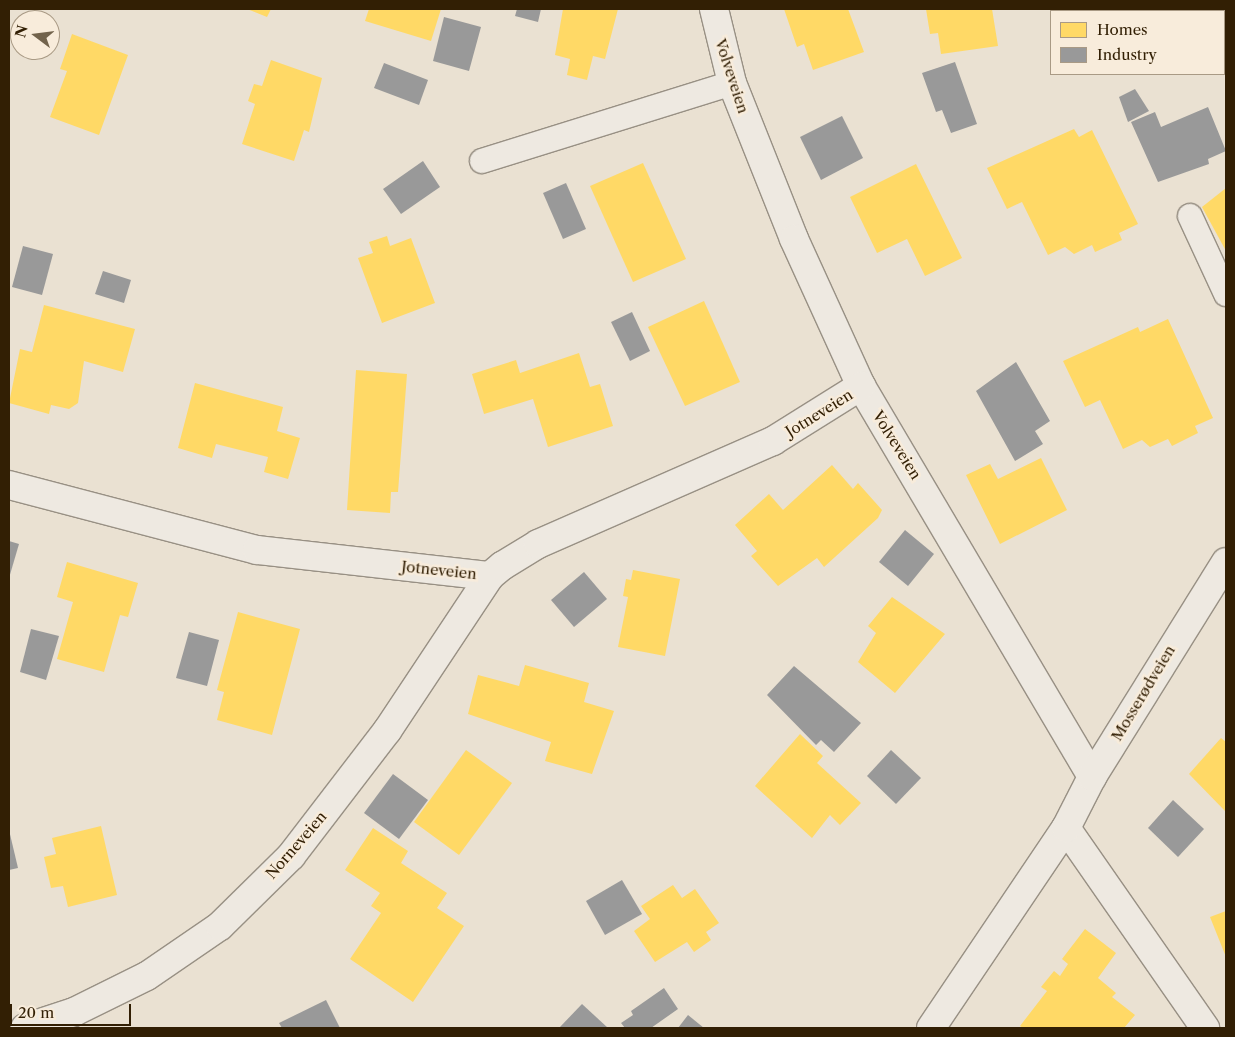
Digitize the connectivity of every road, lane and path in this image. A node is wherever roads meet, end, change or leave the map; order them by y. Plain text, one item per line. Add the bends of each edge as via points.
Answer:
1 (714, 9) edge
2 (732, 84) junction
3 (482, 161) dead end
4 (1190, 216) dead end
5 (1226, 294) edge
6 (861, 386) junction
7 (9, 485) edge
8 (1226, 562) edge
9 (490, 576) junction
10 (1092, 777) junction
11 (1066, 828) junction
12 (25, 1028) edge
13 (931, 1028) edge
14 (1205, 1028) edge

1 - 2 street, Volveveien
2 - 3 lane
2 - 6 street, Volveveien via 794,239
4 - 5 lane
6 - 9 street, Jotneveien via 773,441 538,544
6 - 10 street, Volveveien
7 - 9 street, Jotneveien via 258,550
8 - 10 street, Mosserødveien
9 - 12 street, Norneveien via 387,731 297,848 220,926 147,976 74,1012
10 - 11 street, Mosserødveien
11 - 13 street, Mosserødveien
11 - 14 street

